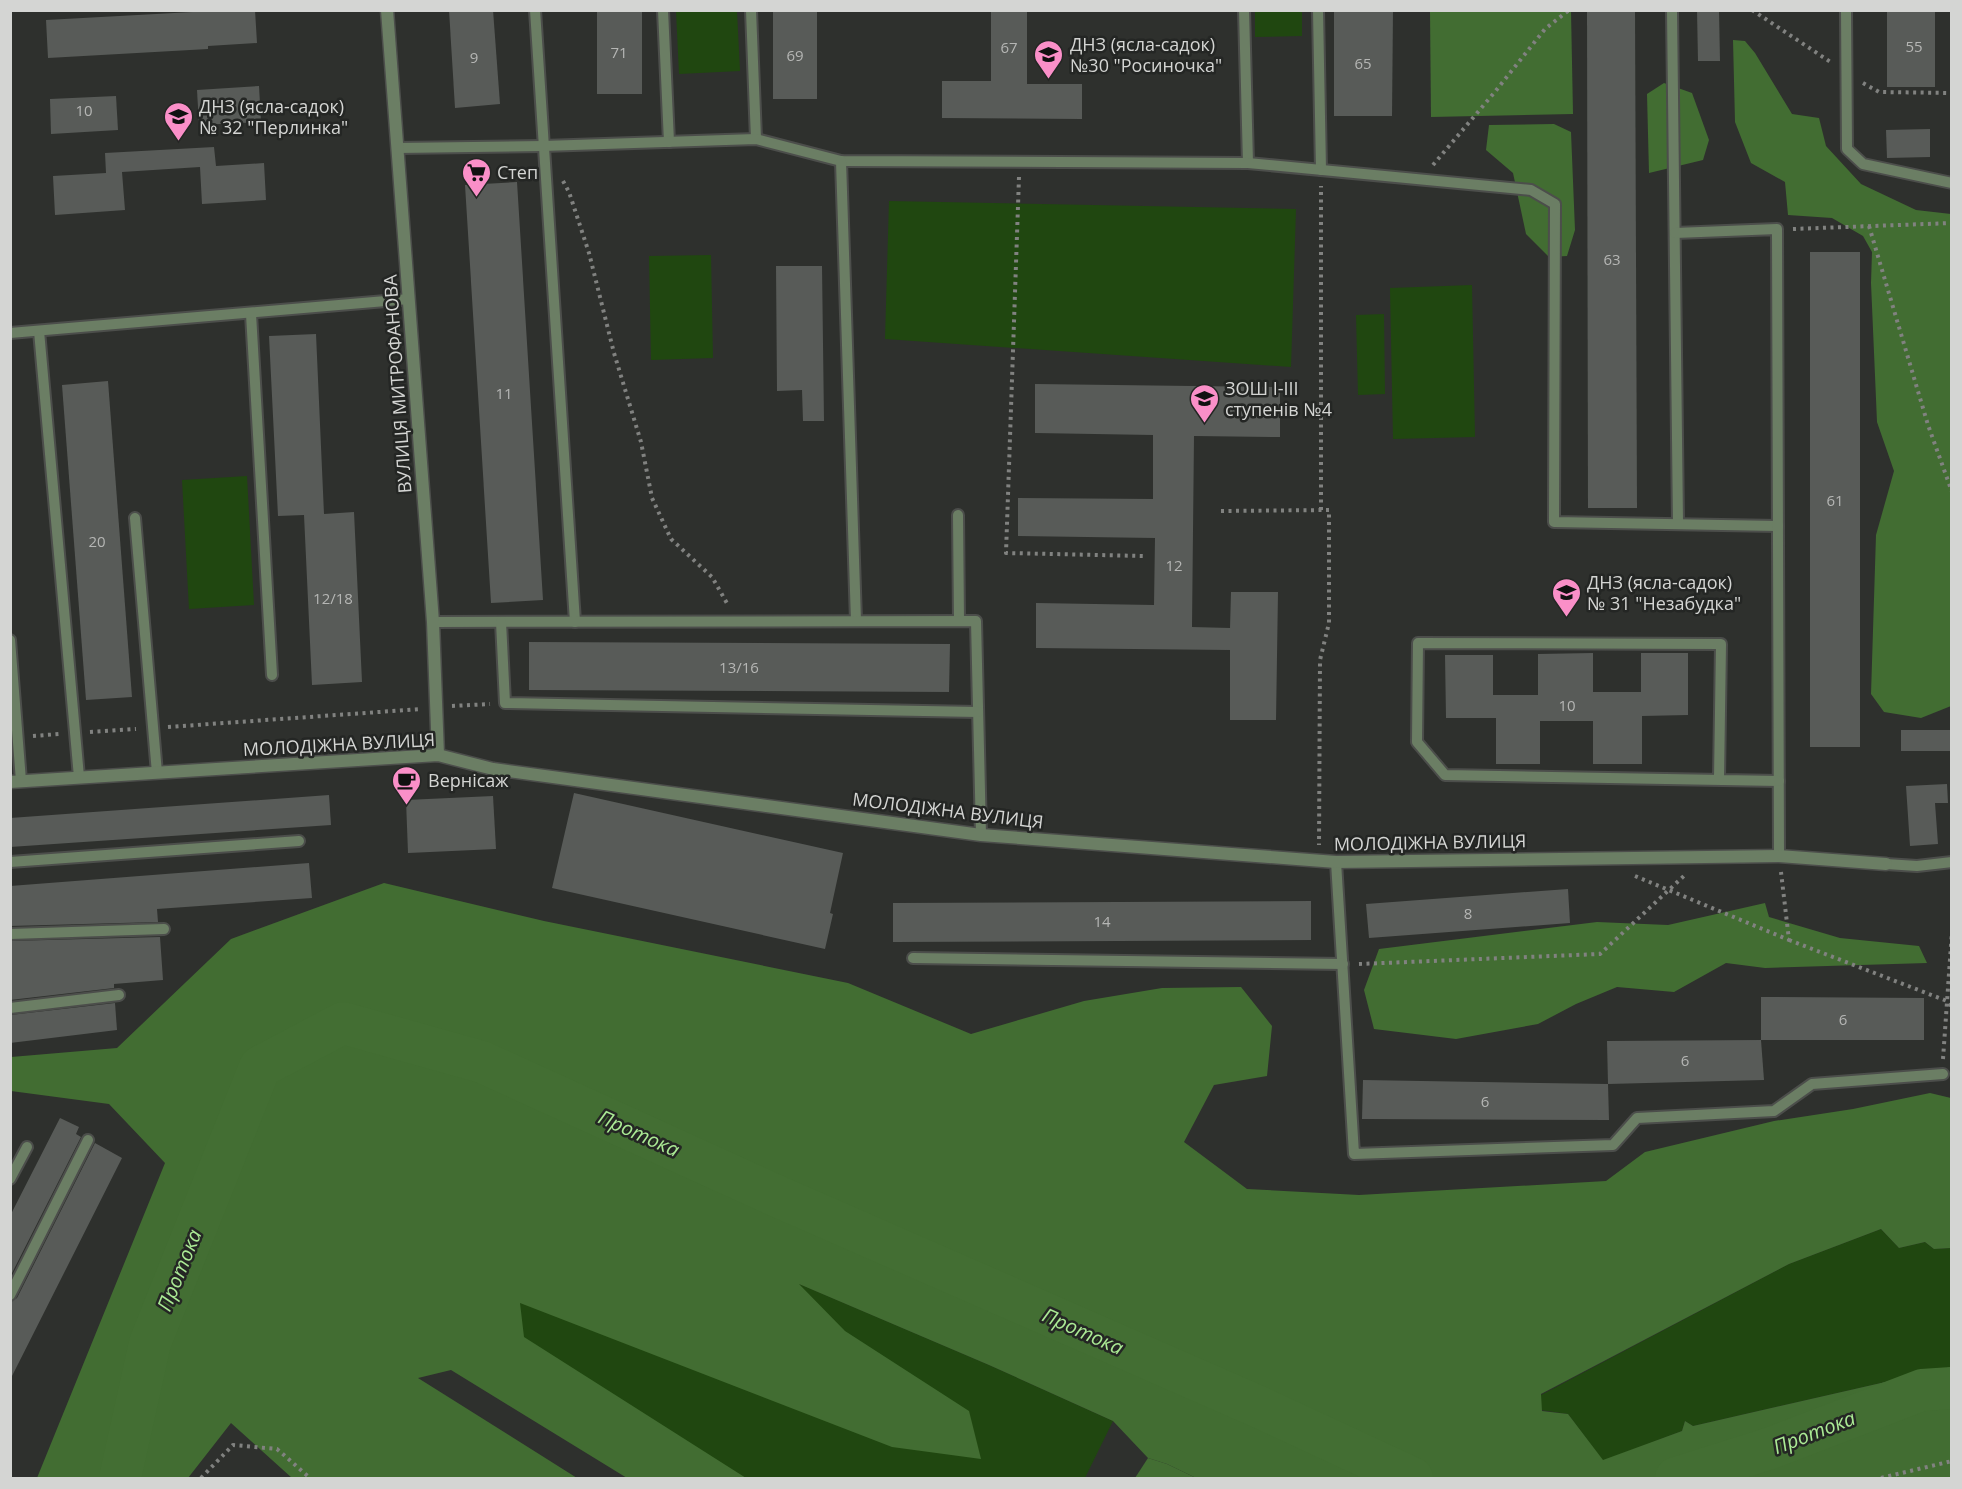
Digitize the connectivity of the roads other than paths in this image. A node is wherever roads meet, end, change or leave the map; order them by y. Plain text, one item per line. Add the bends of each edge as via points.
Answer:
1 (387, 10) edge
2 (535, 10) edge
3 (663, 10) edge
4 (752, 10) edge
5 (1244, 10) edge
6 (1318, 10) edge
7 (1672, 10) edge
8 (1846, 10) edge
9 (756, 139) junction
10 (669, 142) junction
11 (543, 146) junction
12 (397, 148) junction
13 (840, 161) junction
14 (1248, 163) junction
15 (1321, 170) junction
16 (1952, 183) edge
17 (1676, 233) junction
18 (409, 299) junction
19 (251, 314) junction
20 (39, 331) junction
21 (10, 333) edge
22 (958, 515) dead end
23 (135, 518) dead end
24 (1678, 524) junction
25 (1778, 526) junction
26 (856, 621) junction
27 (958, 621) junction
28 (433, 622) junction
29 (501, 622) junction
30 (575, 622) junction
31 (10, 640) edge
32 (272, 675) dead end
33 (978, 712) junction
34 (438, 755) junction
35 (157, 773) junction
36 (79, 777) junction
37 (1719, 779) junction
38 (16, 781) edge
39 (1779, 781) junction
40 (981, 834) junction
41 (299, 842) dead end
42 (1779, 856) junction
43 (10, 861) edge
44 (1336, 862) junction
45 (1952, 862) edge
46 (1886, 864) joint
47 (164, 929) dead end
48 (10, 934) edge
49 (913, 958) dead end
50 (1343, 964) junction
51 (119, 995) dead end
52 (10, 1008) edge
53 (1943, 1074) road end
54 (88, 1140) dead end
55 (27, 1147) dead end
56 (10, 1179) edge
57 (10, 1295) edge

1 - 12 street, ВУЛИЦЯ МИТРОФАНОВА
2 - 11 lane
3 - 10 lane
4 - 9 lane
5 - 14 lane
6 - 15 lane
7 - 17 lane
8 - 16 lane via 1847,149 1863,164
9 - 10 lane
9 - 13 lane
10 - 11 lane
11 - 12 lane
11 - 30 lane
12 - 18 street, ВУЛИЦЯ МИТРОФАНОВА
13 - 14 lane
13 - 26 lane
14 - 15 lane
15 - 24 lane via 1530,190 1555,204 1554,522
17 - 24 lane
17 - 25 lane via 1777,230
18 - 19 lane
18 - 28 street, ВУЛИЦЯ МИТРОФАНОВА
19 - 20 lane
19 - 32 lane
20 - 21 lane
20 - 36 lane
22 - 27 lane
23 - 35 lane
24 - 25 lane
25 - 39 lane
26 - 27 lane
26 - 30 lane
27 - 33 lane via 976,621
28 - 29 lane
28 - 34 street, ВУЛИЦЯ МИТРОФАНОВА
29 - 30 lane
29 - 33 lane via 505,703
31 - 38 lane via 18,737
33 - 40 lane
34 - 35 street, МОЛОДІЖНА ВУЛИЦЯ
34 - 40 street, МОЛОДІЖНА ВУЛИЦЯ via 493,770
35 - 36 street, МОЛОДІЖНА ВУЛИЦЯ
36 - 38 street, МОЛОДІЖНА ВУЛИЦЯ
37 - 37 lane via 1445,775 1417,742 1418,644 1721,644
37 - 39 lane
39 - 42 lane
40 - 44 street, МОЛОДІЖНА ВУЛИЦЯ
41 - 43 lane
42 - 44 street, МОЛОДІЖНА ВУЛИЦЯ
42 - 46 street, МОЛОДІЖНА ВУЛИЦЯ
44 - 50 lane
45 - 46 lane
47 - 48 lane
49 - 50 lane
50 - 53 lane via 1354,1154 1613,1145 1637,1118 1774,1111 1812,1084
51 - 52 lane
54 - 57 lane
55 - 56 lane

